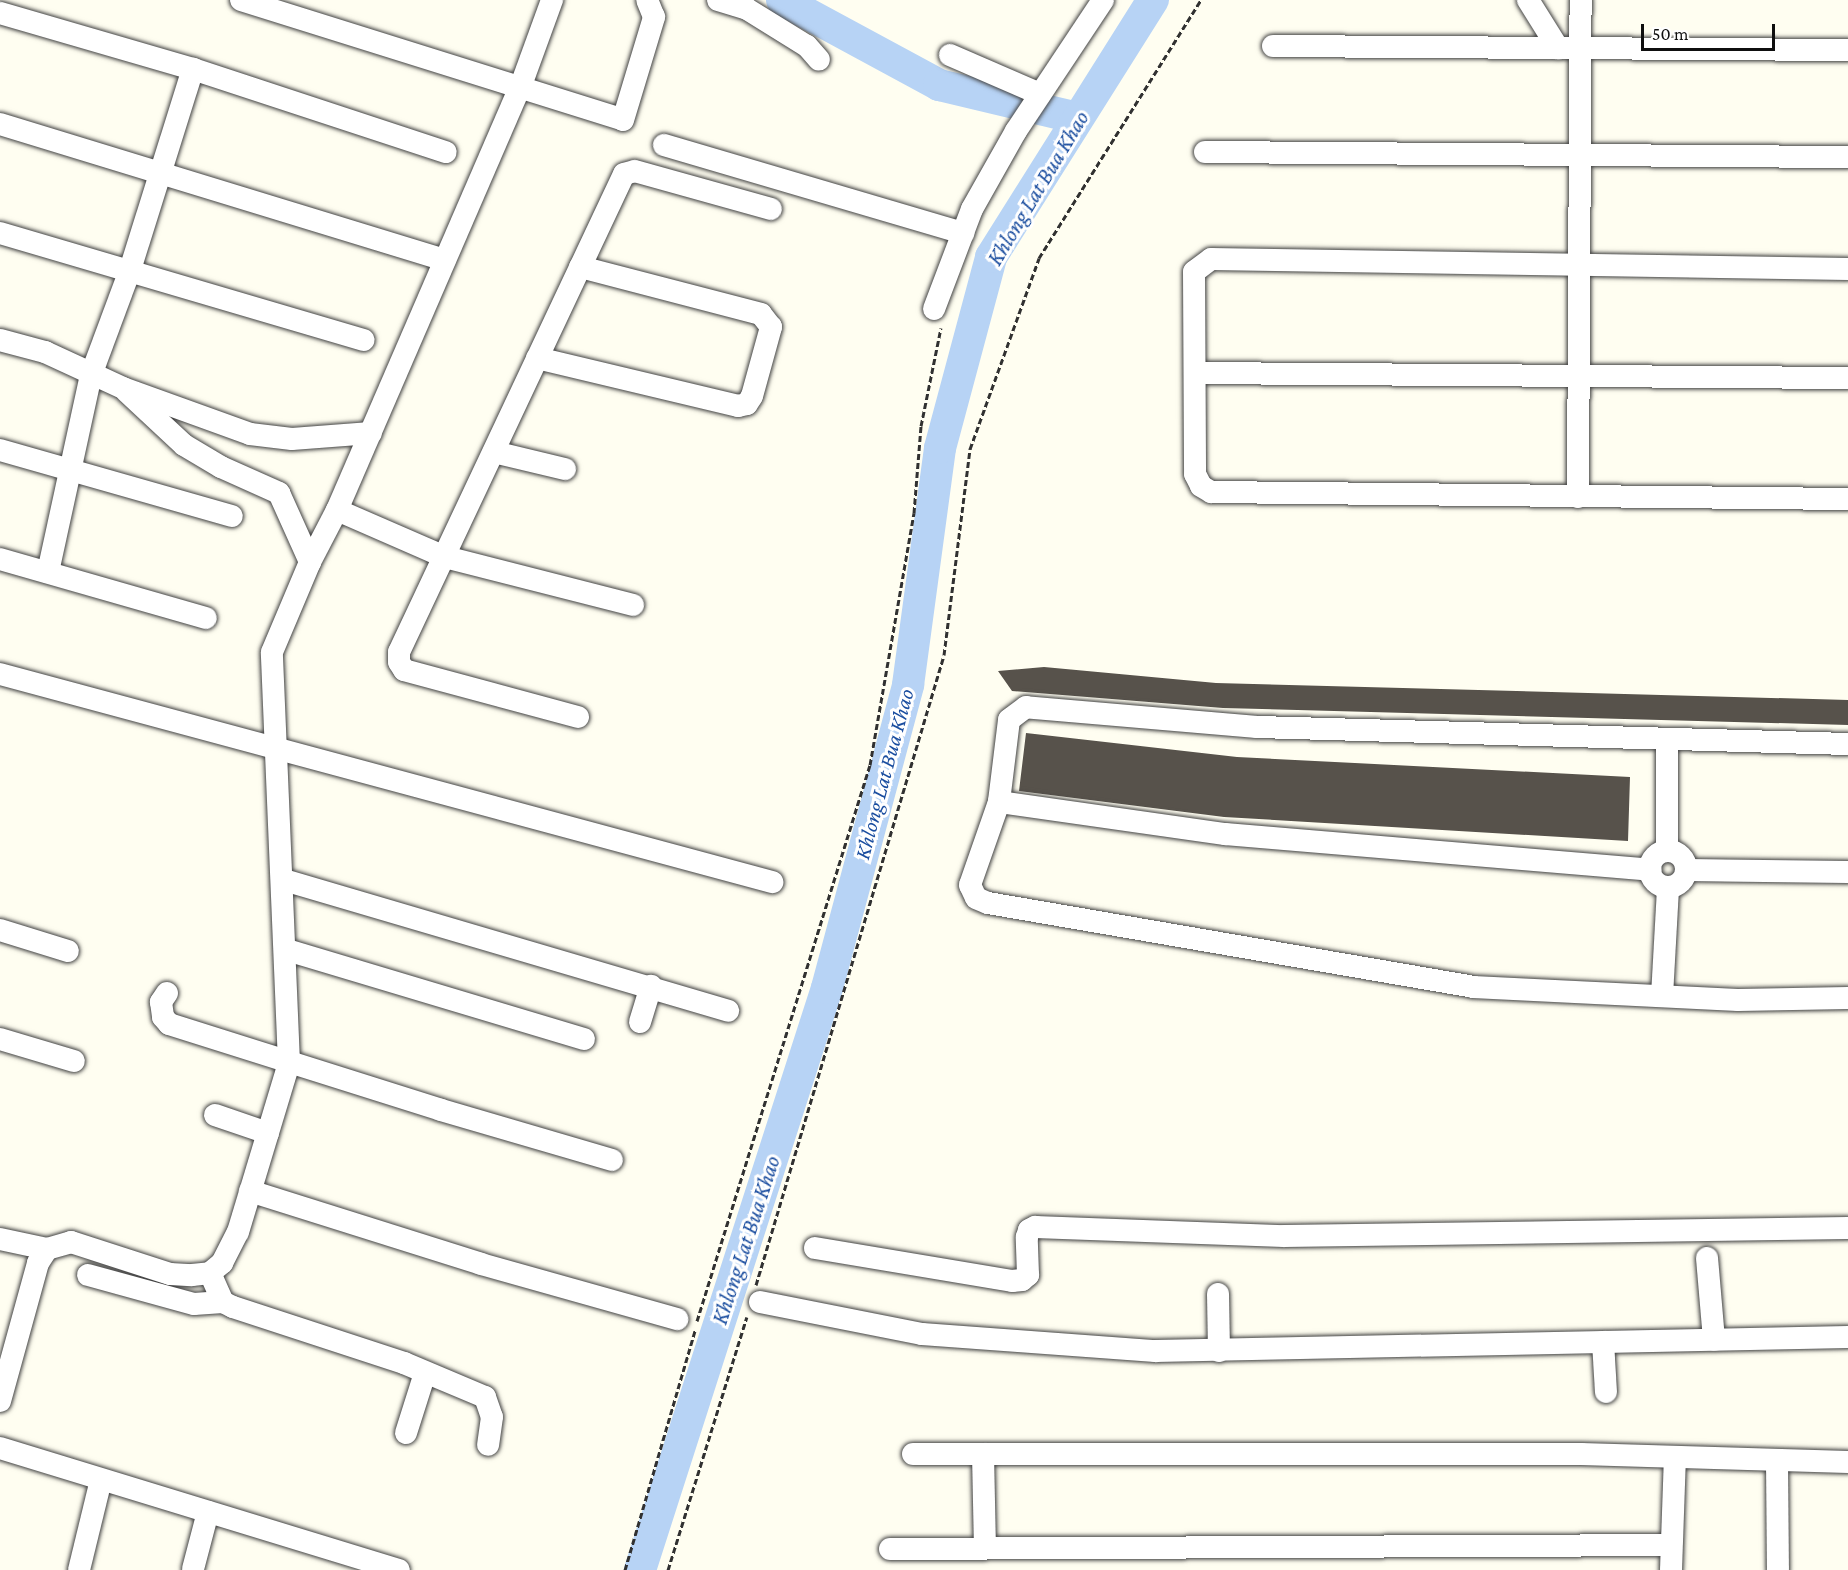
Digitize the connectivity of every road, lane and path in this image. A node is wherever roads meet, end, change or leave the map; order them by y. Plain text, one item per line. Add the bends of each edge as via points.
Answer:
1 (241, 0) edge
2 (552, 0) edge
3 (651, 0) edge
4 (718, 0) edge
5 (1103, 0) edge
6 (1201, 0) edge
7 (1528, 0) edge
8 (1581, 0) edge
9 (0, 13) edge
10 (1273, 45) dead end
11 (1569, 49) junction
12 (1848, 50) edge
13 (950, 55) dead end
14 (819, 60) dead end
15 (193, 69) junction
16 (520, 88) junction
17 (1043, 89) junction
18 (0, 124) edge
19 (664, 145) dead end
20 (446, 152) dead end
21 (1205, 152) dead end
22 (1578, 155) junction
23 (1848, 157) edge
24 (160, 174) junction
25 (771, 209) dead end
26 (963, 232) junction
27 (0, 233) edge
28 (446, 260) junction
29 (1577, 265) junction
30 (580, 267) junction
31 (1848, 269) edge
32 (129, 273) junction
33 (938, 317) joint
34 (0, 340) edge
35 (364, 340) dead end
36 (537, 358) junction
37 (1195, 373) junction
38 (91, 375) junction
39 (1577, 377) junction
40 (1848, 378) edge
41 (123, 388) junction
42 (371, 433) junction
43 (0, 450) edge
44 (494, 452) junction
45 (74, 469) junction
46 (565, 469) dead end
47 (1578, 497) junction
48 (1848, 499) edge
49 (338, 510) junction
50 (232, 516) dead end
51 (445, 557) junction
52 (0, 559) edge
53 (310, 562) junction
54 (48, 572) junction
55 (633, 605) dead end
56 (206, 618) dead end
57 (0, 674) edge
58 (578, 717) dead end
59 (1667, 739) junction
60 (1848, 744) edge
61 (279, 748) junction
62 (999, 802) junction
63 (1667, 851) junction
64 (1650, 870) junction
65 (1687, 870) junction
66 (1848, 872) edge
67 (284, 880) junction
68 (772, 882) dead end
69 (1668, 887) junction
70 (0, 930) edge
71 (287, 950) junction
72 (68, 951) dead end
73 (651, 986) junction
74 (167, 993) dead end
75 (1662, 996) junction
76 (1848, 998) edge
77 (728, 1011) dead end
78 (640, 1022) dead end
79 (0, 1039) edge
80 (584, 1039) dead end
81 (74, 1060) dead end
82 (289, 1063) junction
83 (215, 1115) dead end
84 (268, 1133) junction
85 (612, 1160) dead end
86 (250, 1191) junction
87 (1848, 1228) edge
88 (0, 1239) edge
89 (815, 1248) dead end
90 (47, 1250) junction
91 (1707, 1258) dead end
92 (210, 1273) junction
93 (88, 1275) dead end
94 (1218, 1294) dead end
95 (754, 1301) junction
96 (223, 1302) junction
97 (677, 1319) dead end
98 (1848, 1337) edge
99 (1714, 1340) junction
100 (1603, 1342) junction
101 (1218, 1351) junction
102 (425, 1373) junction
103 (1606, 1392) dead end
104 (0, 1401) edge
105 (406, 1433) dead end
106 (488, 1445) dead end
107 (0, 1448) edge
108 (913, 1454) dead end
109 (983, 1454) junction
110 (1675, 1457) junction
111 (1777, 1461) junction
112 (1848, 1462) edge
113 (101, 1480) junction
114 (208, 1512) junction
115 (1671, 1545) junction
116 (986, 1548) junction
117 (890, 1549) dead end
118 (367, 1566) edge
119 (193, 1569) edge
120 (79, 1570) edge
121 (399, 1570) edge
122 (625, 1570) edge
123 (668, 1570) edge
124 (1671, 1570) edge
125 (1778, 1570) edge

1 - 16 street
2 - 16 street
3 - 16 street via 654,17 623,120
4 - 14 street via 747,9 807,46
5 - 17 street
6 - 95 path via 1040,258 970,449 944,655
7 - 11 street
8 - 11 street
9 - 15 street
10 - 11 street
11 - 12 street
11 - 22 street
13 - 17 street
15 - 20 street
15 - 24 street
16 - 28 street
17 - 26 street via 972,209
18 - 24 street
19 - 26 street
21 - 22 street
22 - 23 street
22 - 29 street
24 - 28 street
24 - 32 street
25 - 30 street via 635,171 624,174
26 - 33 street
27 - 32 street
28 - 42 street
29 - 31 street
29 - 37 street via 1210,259 1194,272
29 - 39 street
30 - 36 street
30 - 36 street via 761,314 771,327 752,396 747,404 738,406
32 - 35 street
32 - 38 street
33 - 122 path via 921,426 912,524 870,765 672,1402
34 - 38 street via 45,352
36 - 44 street
37 - 39 street
37 - 47 street via 1195,474 1201,486 1211,492
38 - 41 street
38 - 45 street
39 - 40 street
39 - 47 street
41 - 42 street via 250,434 292,439
41 - 53 street via 184,445 279,493
42 - 49 street
43 - 45 street
44 - 46 street
44 - 51 street
45 - 50 street
45 - 54 street
47 - 48 street
49 - 51 street
49 - 53 street
51 - 55 street
51 - 58 street via 399,652 399,662 405,670
52 - 54 street
53 - 61 street via 272,652
54 - 56 street
57 - 61 street
59 - 60 street
59 - 62 street via 1257,728 1039,705 1026,707 1010,720
59 - 63 street
61 - 67 street
61 - 68 street
62 - 64 street via 1225,834
62 - 75 street via 970,877 976,898 988,903 1473,987
63 - 64 street via 1656,855
63 - 65 street via 1679,854
64 - 69 street via 1655,882
65 - 66 street
65 - 69 street via 1681,882
67 - 71 street
67 - 73 street via 505,955
69 - 75 street
70 - 72 street
71 - 80 street
71 - 82 street
73 - 77 street
73 - 78 street
74 - 82 street via 160,1002 169,1024
75 - 76 street
79 - 81 street
82 - 84 street
82 - 85 street
83 - 84 street
84 - 86 street
86 - 92 street via 238,1232 222,1263
86 - 97 street via 481,1264
87 - 89 street via 1284,1236 1035,1227 1027,1237 1028,1275 1012,1281
88 - 90 street
90 - 92 street via 71,1242 170,1274
90 - 104 street via 38,1263
91 - 99 street
92 - 96 street
93 - 96 street via 194,1304
94 - 101 street
95 - 101 street via 922,1334 1155,1351
95 - 123 path
96 - 102 street
98 - 99 street
99 - 100 street
100 - 101 street
100 - 103 street
102 - 105 street
102 - 106 street via 485,1397 492,1417
107 - 113 street
108 - 109 street
109 - 110 street
109 - 116 street
110 - 111 street
110 - 115 street
111 - 112 street
111 - 125 street
113 - 114 street
113 - 120 street
114 - 118 street
114 - 119 street
115 - 116 street
115 - 124 street
116 - 117 street
118 - 121 street

